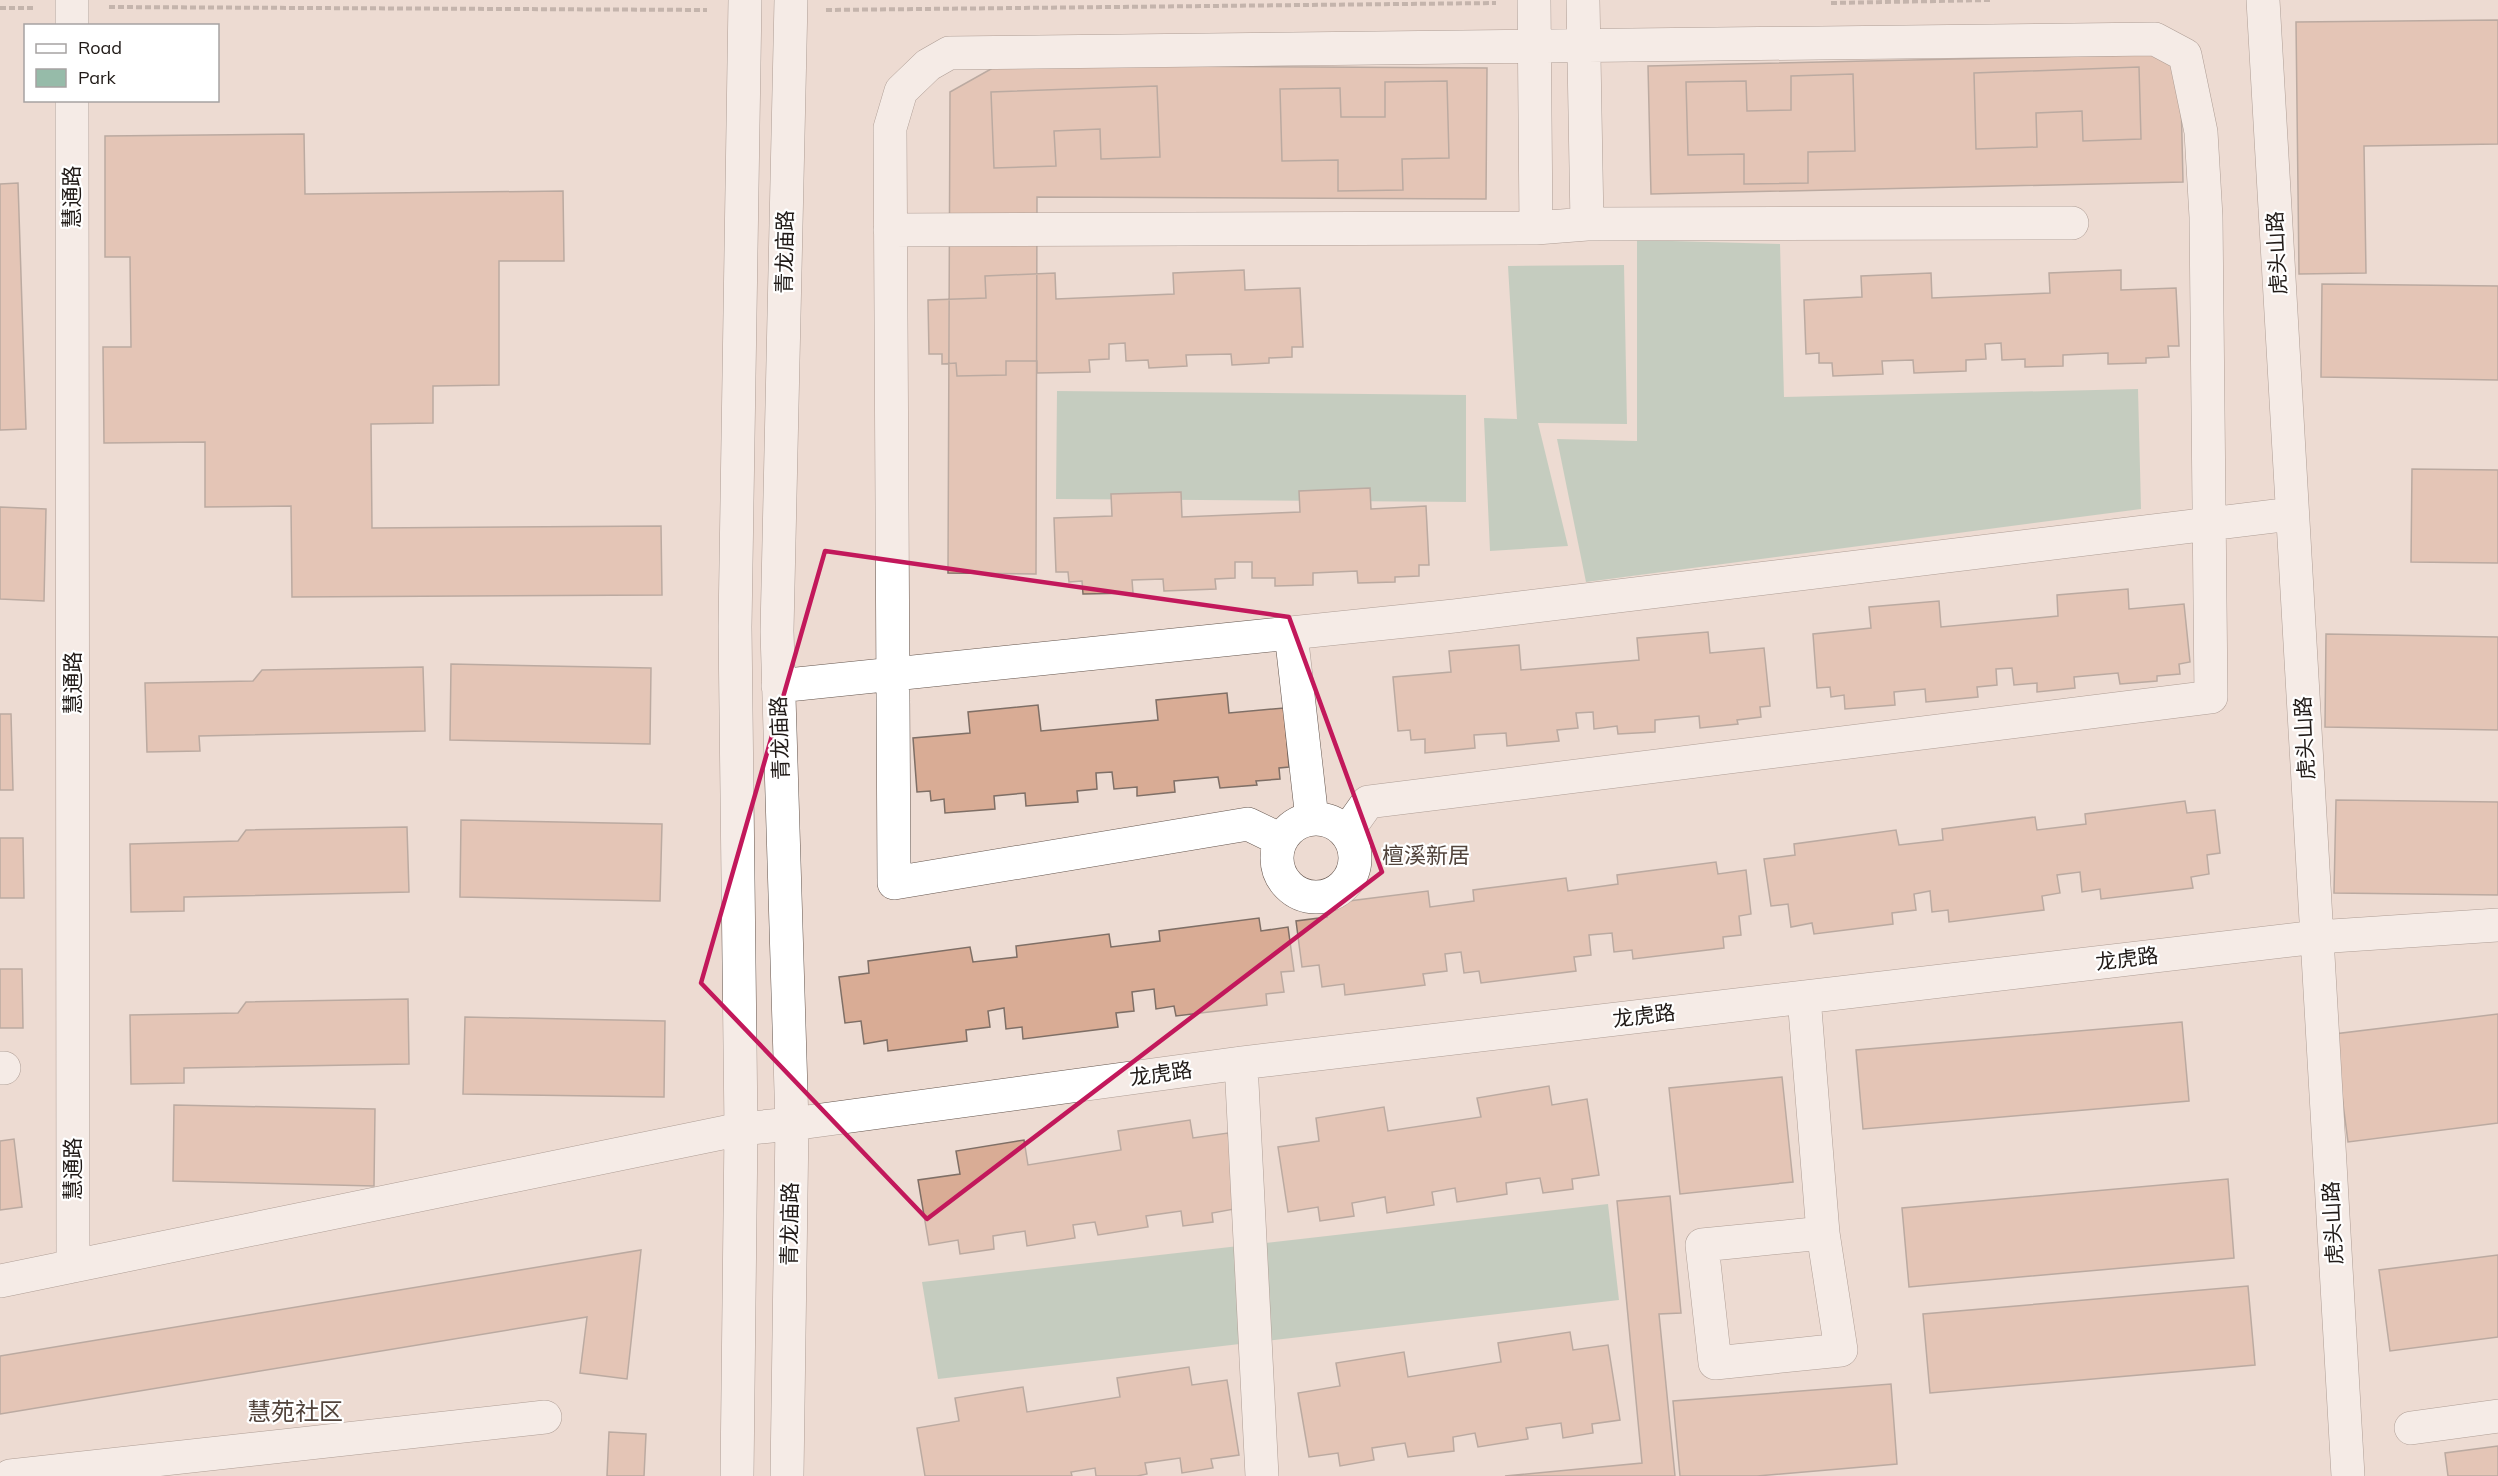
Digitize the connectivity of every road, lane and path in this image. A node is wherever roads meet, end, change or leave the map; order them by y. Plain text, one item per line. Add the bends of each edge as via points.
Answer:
1 (1583, 0) edge
2 (1990, 0) edge
3 (2263, 0) edge
4 (1534, 2) edge
5 (1823, 3) dead end
6 (745, 5) edge
7 (791, 5) edge
8 (0, 8) edge
9 (72, 11) edge
10 (1583, 45) junction
11 (1534, 47) junction
12 (72, 102) edge
13 (2072, 223) dead end
14 (1587, 224) junction
15 (1536, 228) junction
16 (890, 231) junction
17 (2292, 514) junction
18 (2211, 525) junction
19 (1291, 633) junction
20 (892, 674) junction
21 (778, 686) junction
22 (1312, 819) junction
23 (1346, 833) junction
24 (1281, 840) junction
25 (2498, 925) edge
26 (2317, 937) junction
27 (1804, 997) junction
28 (1241, 1063) junction
29 (792, 1124) junction
30 (741, 1129) junction
31 (1823, 1233) junction
32 (73, 1266) junction
33 (0, 1281) edge
34 (2498, 1416) edge
35 (545, 1417) dead end
36 (2410, 1428) dead end
37 (10, 1476) edge
38 (737, 1476) edge
39 (787, 1476) edge
40 (1262, 1476) edge
41 (2348, 1476) edge

1 - 10 street
2 - 5 path
3 - 17 street, 虎头山路
4 - 7 path
4 - 11 street
6 - 9 path
6 - 30 street, 青龙庙路 via 735,627
7 - 21 street, 青龙庙路
8 - 9 path
10 - 11 street
10 - 14 street
10 - 18 street via 2155,39 2185,55 2201,132 2203,164
11 - 15 street
11 - 16 street via 949,53 928,65 901,92 890,128
12 - 32 street, 慧通路
13 - 14 street
14 - 15 street
15 - 16 street
16 - 20 street
17 - 18 street
17 - 26 street, 虎头山路
18 - 19 street
18 - 23 street via 2211,697 1368,802
19 - 20 street
19 - 22 street
20 - 21 street
20 - 24 street via 894,883 1248,824
21 - 29 street, 青龙庙路
22 - 23 street via 1336,824
22 - 24 street via 1299,823
23 - 24 street via 1355,857 1354,869 1348,881 1327,895 1302,894 1291,887 1278,866
25 - 26 street, 龙虎路
26 - 27 street, 龙虎路
26 - 41 street, 虎头山路
27 - 28 street, 龙虎路
27 - 31 street
28 - 29 street, 龙虎路
28 - 40 street
29 - 30 street, 龙虎路
29 - 39 street, 青龙庙路
30 - 32 street, 龙虎路
30 - 38 street, 青龙庙路
31 - 31 street via 1841,1350 1715,1363 1702,1245
32 - 33 street, 龙虎路
34 - 36 street
35 - 37 street

